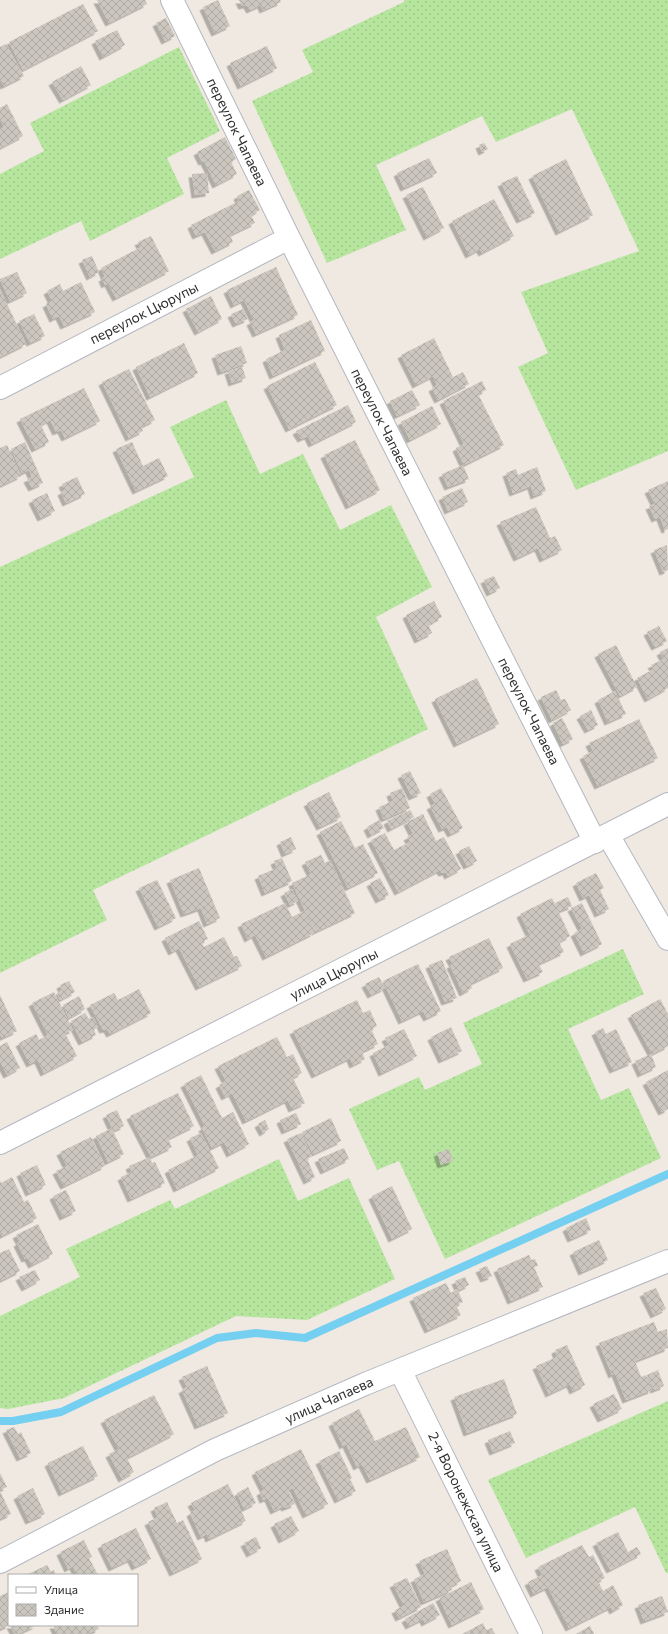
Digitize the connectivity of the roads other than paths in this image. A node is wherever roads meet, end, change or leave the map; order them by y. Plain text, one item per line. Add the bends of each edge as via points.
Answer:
1 (172, 0) edge
2 (289, 238) junction
3 (0, 388) edge
4 (668, 804) edge
5 (601, 839) junction
6 (668, 939) edge
7 (0, 1143) edge
8 (668, 1261) edge
9 (400, 1370) junction
10 (0, 1562) edge
11 (531, 1634) edge

1 - 2 street, переулок Чапаева
2 - 3 street, переулок Цюрупы
2 - 5 street, переулок Чапаева
4 - 5 street, улица Цюрупы
5 - 6 street, переулок Чапаева
5 - 7 street, улица Цюрупы
8 - 9 street, улица Чапаева
9 - 10 street, улица Чапаева via 215,1450
9 - 11 street, 2-я Воронежская улица

